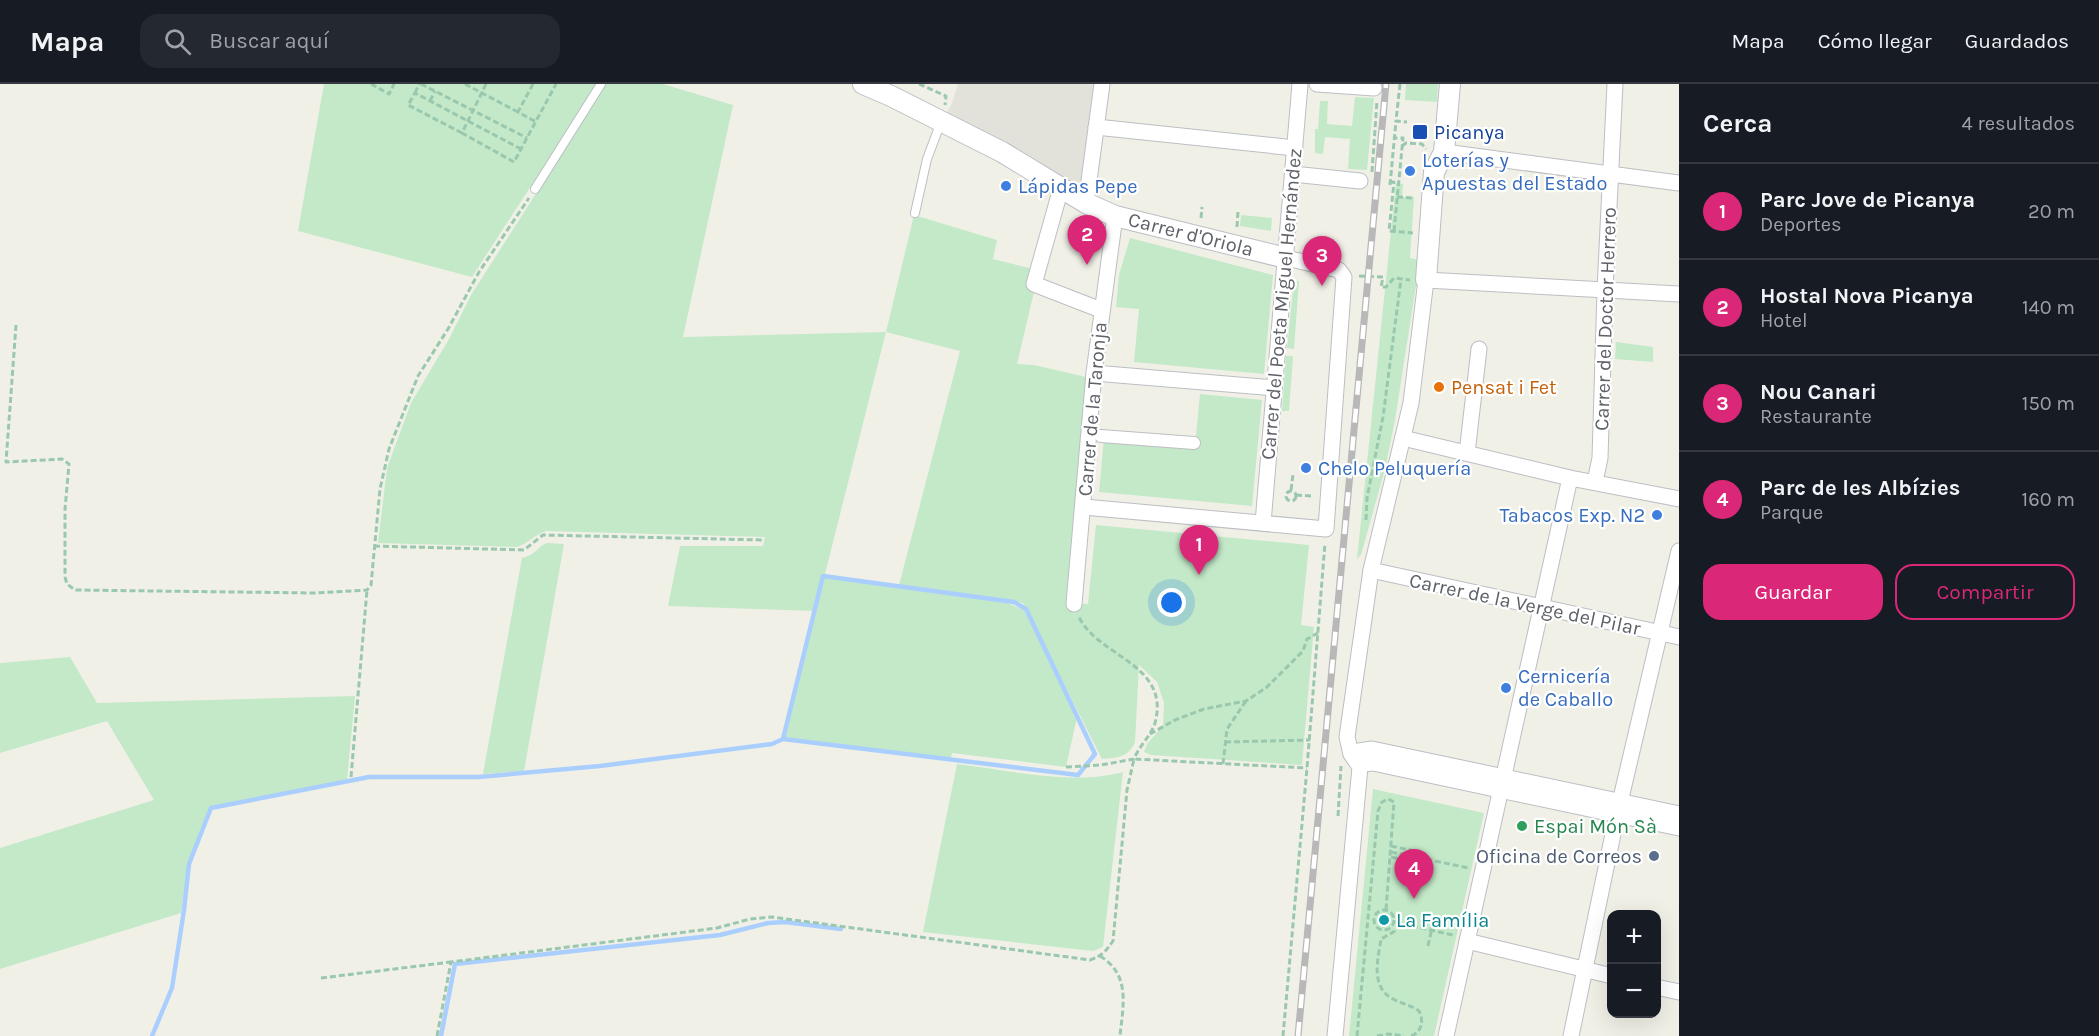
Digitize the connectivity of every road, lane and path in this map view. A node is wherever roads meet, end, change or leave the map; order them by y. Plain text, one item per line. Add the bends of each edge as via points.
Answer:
1 (371, 84) edge
2 (394, 84) edge
3 (420, 84) edge
4 (465, 84) edge
5 (486, 84) edge
6 (533, 84) edge
7 (556, 84) edge
8 (601, 84) edge
9 (863, 84) edge
10 (919, 84) edge
11 (1102, 84) edge
12 (1300, 84) edge
13 (1317, 84) edge
14 (1400, 84) edge
15 (1450, 84) edge
16 (1615, 84) edge
17 (435, 91) junction
18 (1376, 92) joint
19 (415, 93) junction
20 (482, 93) junction
21 (430, 101) junction
22 (473, 110) junction
23 (518, 112) junction
24 (943, 113) junction
25 (468, 121) junction
26 (1396, 121) junction
27 (537, 122) junction
28 (1407, 122) dead end
29 (1096, 127) junction
30 (462, 133) junction
31 (527, 138) junction
32 (1395, 138) junction
33 (1402, 146) junction
34 (1295, 148) junction
35 (521, 149) junction
36 (1435, 151) junction
37 (1293, 174) junction
38 (1611, 174) junction
39 (1366, 179) joint
40 (1679, 183) edge
41 (1061, 188) junction
42 (535, 189) joint
43 (1397, 197) junction
44 (1416, 198) dead end
45 (1086, 203) junction
46 (1202, 207) dead end
47 (1239, 211) dead end
48 (915, 213) dead end
49 (1115, 216) junction
50 (1201, 218) dead end
51 (1237, 227) dead end
52 (1394, 231) junction
53 (1413, 233) dead end
54 (1286, 258) junction
55 (1401, 279) dead end
56 (1426, 280) junction
57 (1359, 287) dead end
58 (1605, 290) junction
59 (1679, 294) edge
60 (1101, 310) junction
61 (16, 325) dead end
62 (1479, 349) dead end
63 (1094, 373) junction
64 (1274, 388) junction
65 (1101, 435) dead end
66 (1403, 438) junction
67 (1194, 443) dead end
68 (1467, 453) junction
69 (1293, 474) dead end
70 (1570, 478) junction
71 (1595, 482) junction
72 (1291, 491) junction
73 (1296, 495) junction
74 (1311, 496) dead end
75 (1679, 499) edge
76 (1084, 507) junction
77 (1263, 523) junction
78 (1326, 529) junction
79 (762, 540) dead end
80 (374, 546) junction
81 (1679, 551) edge
82 (1371, 570) junction
83 (367, 590) junction
84 (1074, 604) joint
85 (1541, 608) junction
86 (1318, 633) junction
87 (1661, 634) junction
88 (1679, 637) edge
89 (1246, 701) junction
90 (1149, 735) junction
91 (1310, 740) junction
92 (1226, 742) junction
93 (1134, 759) junction
94 (1355, 761) junction
95 (1223, 764) junction
96 (1066, 767) dead end
97 (1308, 768) junction
98 (351, 777) dead end
99 (1502, 783) junction
100 (1619, 808) junction
101 (1679, 814) edge
102 (1679, 828) edge
103 (1391, 846) junction
104 (1391, 852) junction
105 (1419, 852) dead end
106 (1390, 857) junction
107 (1416, 862) dead end
108 (1473, 869) dead end
109 (1369, 909) junction
110 (1386, 910) junction
111 (1376, 914) junction
112 (1434, 919) dead end
113 (1394, 922) junction
114 (1375, 923) junction
115 (1368, 924) junction
116 (1401, 924) junction
117 (1431, 930) junction
118 (1462, 939) junction
119 (1428, 946) dead end
120 (1100, 956) junction
121 (451, 962) junction
122 (1585, 969) junction
123 (1607, 974) edge
124 (321, 978) dead end
125 (1661, 988) edge
126 (1679, 992) edge
127 (437, 1036) edge
128 (1120, 1036) edge
129 (1283, 1036) edge
130 (1335, 1036) edge
131 (1357, 1036) edge
132 (1377, 1036) edge
133 (1404, 1036) edge
134 (1411, 1036) edge
135 (1446, 1036) edge
136 (1571, 1036) edge

1 - 2 path via 389,94
3 - 17 path
3 - 19 path
4 - 20 path
5 - 20 path
6 - 23 path
7 - 27 path
8 - 42 lane
9 - 24 street, Carrer d'Oriola
10 - 24 path via 946,96
11 - 29 street
12 - 34 street, Carrer del Poeta Miguel Hernández
13 - 18 street
14 - 26 path
15 - 36 street
16 - 38 street, Carrer del Doctor Herrero
17 - 21 path
17 - 22 path
18 - 39 path
19 - 21 path
19 - 30 path via 408,105
20 - 22 path
20 - 23 path
21 - 25 path
22 - 25 path
22 - 31 path
23 - 27 path
24 - 41 street, Carrer d'Oriola
24 - 48 lane via 927,159
25 - 30 path
25 - 35 path
26 - 28 path
26 - 32 path
27 - 31 path
29 - 34 street
29 - 45 street
30 - 35 path via 514,162
31 - 35 path
32 - 33 path via 1403,138
32 - 52 path via 1389,231
33 - 36 path via 1422,144
33 - 43 path
34 - 37 street, Carrer del Poeta Miguel Hernández
36 - 38 street
36 - 56 street
37 - 39 street
37 - 54 street, Carrer del Poeta Miguel Hernández
38 - 40 street
38 - 58 street, Carrer del Doctor Herrero
41 - 45 street, Carrer d'Oriola
41 - 60 street via 1034,284
42 - 80 path via 479,272 418,376 388,449
43 - 44 path
43 - 52 path
45 - 49 street, Carrer d'Oriola
46 - 50 path
47 - 51 path
49 - 54 street, Carrer d'Oriola
49 - 60 street, Carrer de la Taronja
52 - 53 path
54 - 64 street, Carrer del Poeta Miguel Hernández
54 - 78 street, Carrer d'Oriola via 1339,270 1344,278
55 - 57 path via 1391,279 1381,287 1383,277 1359,276
56 - 58 street
56 - 66 street
58 - 59 street
58 - 71 street, Carrer del Doctor Herrero via 1600,458
60 - 63 street, Carrer de la Taronja
61 - 83 path via 6,462 62,459 69,464 65,509 67,584 75,590
62 - 68 street
63 - 64 street
63 - 76 street, Carrer de la Taronja
64 - 77 street, Carrer del Poeta Miguel Hernández
65 - 67 street
66 - 68 street
66 - 82 street
68 - 70 street
69 - 72 path
70 - 71 street
70 - 85 street
71 - 75 street
72 - 73 path
72 - 73 path via 1288,499 1294,500
73 - 74 path
76 - 77 street
76 - 84 street, Carrer de la Taronja
77 - 78 street
78 - 86 path
79 - 80 path via 543,535 524,550
80 - 83 path via 371,585
81 - 87 street
82 - 85 street, Carrer de la Verge del Pilar
82 - 94 street via 1347,737
83 - 98 path
84 - 90 path via 1083,626 1134,665 1154,688 1158,706
85 - 87 street, Carrer de la Verge del Pilar
85 - 99 street
86 - 89 path via 1307,639 1303,651 1267,687
86 - 91 path
87 - 88 street, Carrer de la Verge del Pilar
87 - 100 street
89 - 90 path via 1175,720
89 - 92 path via 1227,729
90 - 93 path
91 - 92 path
91 - 97 path
92 - 95 path
93 - 95 path
93 - 96 path
93 - 120 path via 1127,790 1113,941
94 - 99 street
94 - 130 street
95 - 97 path
97 - 129 path
99 - 100 street
99 - 118 street
100 - 101 street
100 - 102 street
100 - 122 street
103 - 104 path
103 - 105 path
103 - 109 path via 1394,802 1388,799 1378,811
104 - 106 path
104 - 108 path
106 - 107 path
106 - 110 path
109 - 111 path
109 - 115 path
110 - 111 path
110 - 113 path
111 - 114 path
112 - 117 path
113 - 114 path via 1384,930
113 - 116 path
114 - 115 path
115 - 131 path
116 - 117 path
116 - 134 path via 1381,939 1376,973 1384,992 1419,1011 1422,1026
117 - 118 path
117 - 119 path
118 - 122 street
118 - 135 street
120 - 121 path via 1090,960 772,917 717,928
120 - 128 path via 1119,975 1124,997
121 - 124 path
121 - 127 path
122 - 123 street
122 - 136 street
125 - 126 street
132 - 133 path

